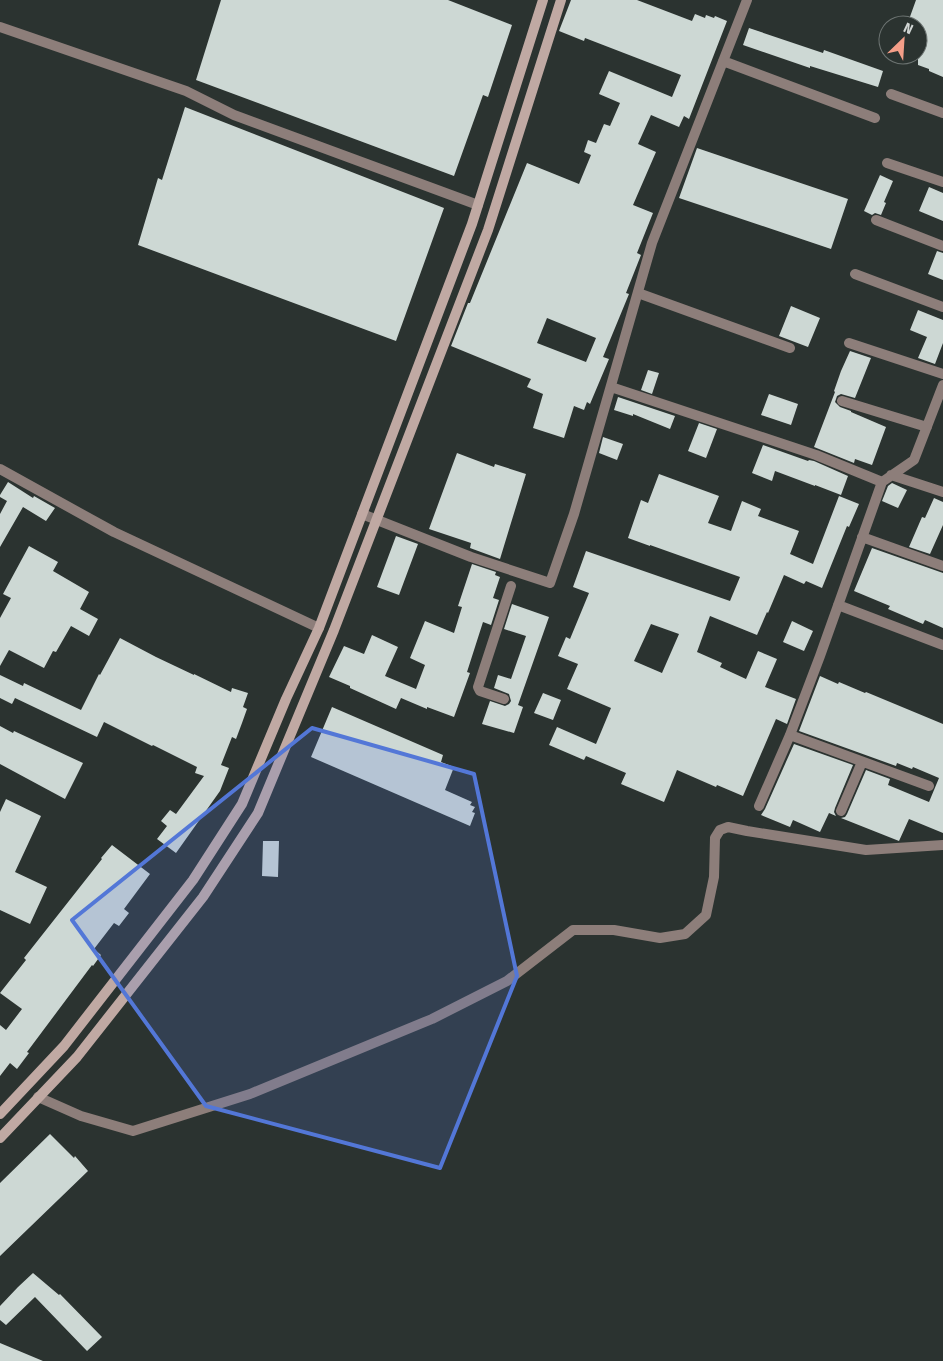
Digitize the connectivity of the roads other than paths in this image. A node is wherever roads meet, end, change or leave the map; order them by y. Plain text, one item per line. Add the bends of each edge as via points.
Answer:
1 (543, 0) edge
2 (561, 0) edge
3 (747, 0) edge
4 (0, 27) edge
5 (723, 61) junction
6 (891, 94) dead end
7 (943, 113) edge
8 (875, 118) dead end
9 (887, 163) dead end
10 (943, 182) edge
11 (478, 205) junction
12 (876, 220) dead end
13 (943, 246) edge
14 (855, 274) dead end
15 (638, 293) junction
16 (943, 307) edge
17 (849, 343) dead end
18 (790, 348) dead end
19 (943, 374) edge
20 (943, 385) edge
21 (611, 387) junction
22 (941, 398) edge
23 (842, 401) dead end
24 (927, 427) junction
25 (0, 469) edge
26 (891, 475) junction
27 (882, 482) junction
28 (943, 492) edge
29 (362, 514) junction
30 (377, 519) junction
31 (862, 537) junction
32 (943, 566) edge
33 (514, 578) junction
34 (838, 605) junction
35 (319, 628) junction
36 (943, 645) edge
37 (504, 699) dead end
38 (790, 735) junction
39 (862, 762) junction
40 (929, 786) dead end
41 (758, 806) dead end
42 (842, 811) dead end
43 (943, 845) edge
44 (38, 1097) junction
45 (0, 1114) edge
46 (0, 1138) edge

1 - 11 street
2 - 30 street via 488,230
3 - 5 street
4 - 11 street via 186,91 234,115
5 - 8 street
5 - 15 street via 652,243
6 - 7 street
9 - 10 street
11 - 29 street
12 - 13 street
14 - 16 street
15 - 18 street
15 - 21 street
17 - 19 street
20 - 22 street
21 - 27 street via 816,455
21 - 33 street via 550,583
22 - 24 street
23 - 24 street
24 - 26 street via 914,460
25 - 35 street via 114,532
26 - 27 street
26 - 28 street
27 - 31 street
29 - 30 street
29 - 35 street
30 - 33 street
30 - 44 street via 258,813 203,897 77,1057
31 - 32 street
31 - 34 street
33 - 37 street via 478,682 480,691
34 - 36 street
34 - 38 street
35 - 45 street via 242,804 193,880 64,1046
38 - 39 street
38 - 41 street
39 - 40 street
39 - 42 street
43 - 44 street via 866,850 728,827 720,830 715,838 714,877 706,915 685,934 660,938 614,930 573,930 507,981 432,1019 250,1094 133,1131 81,1116
44 - 46 street

